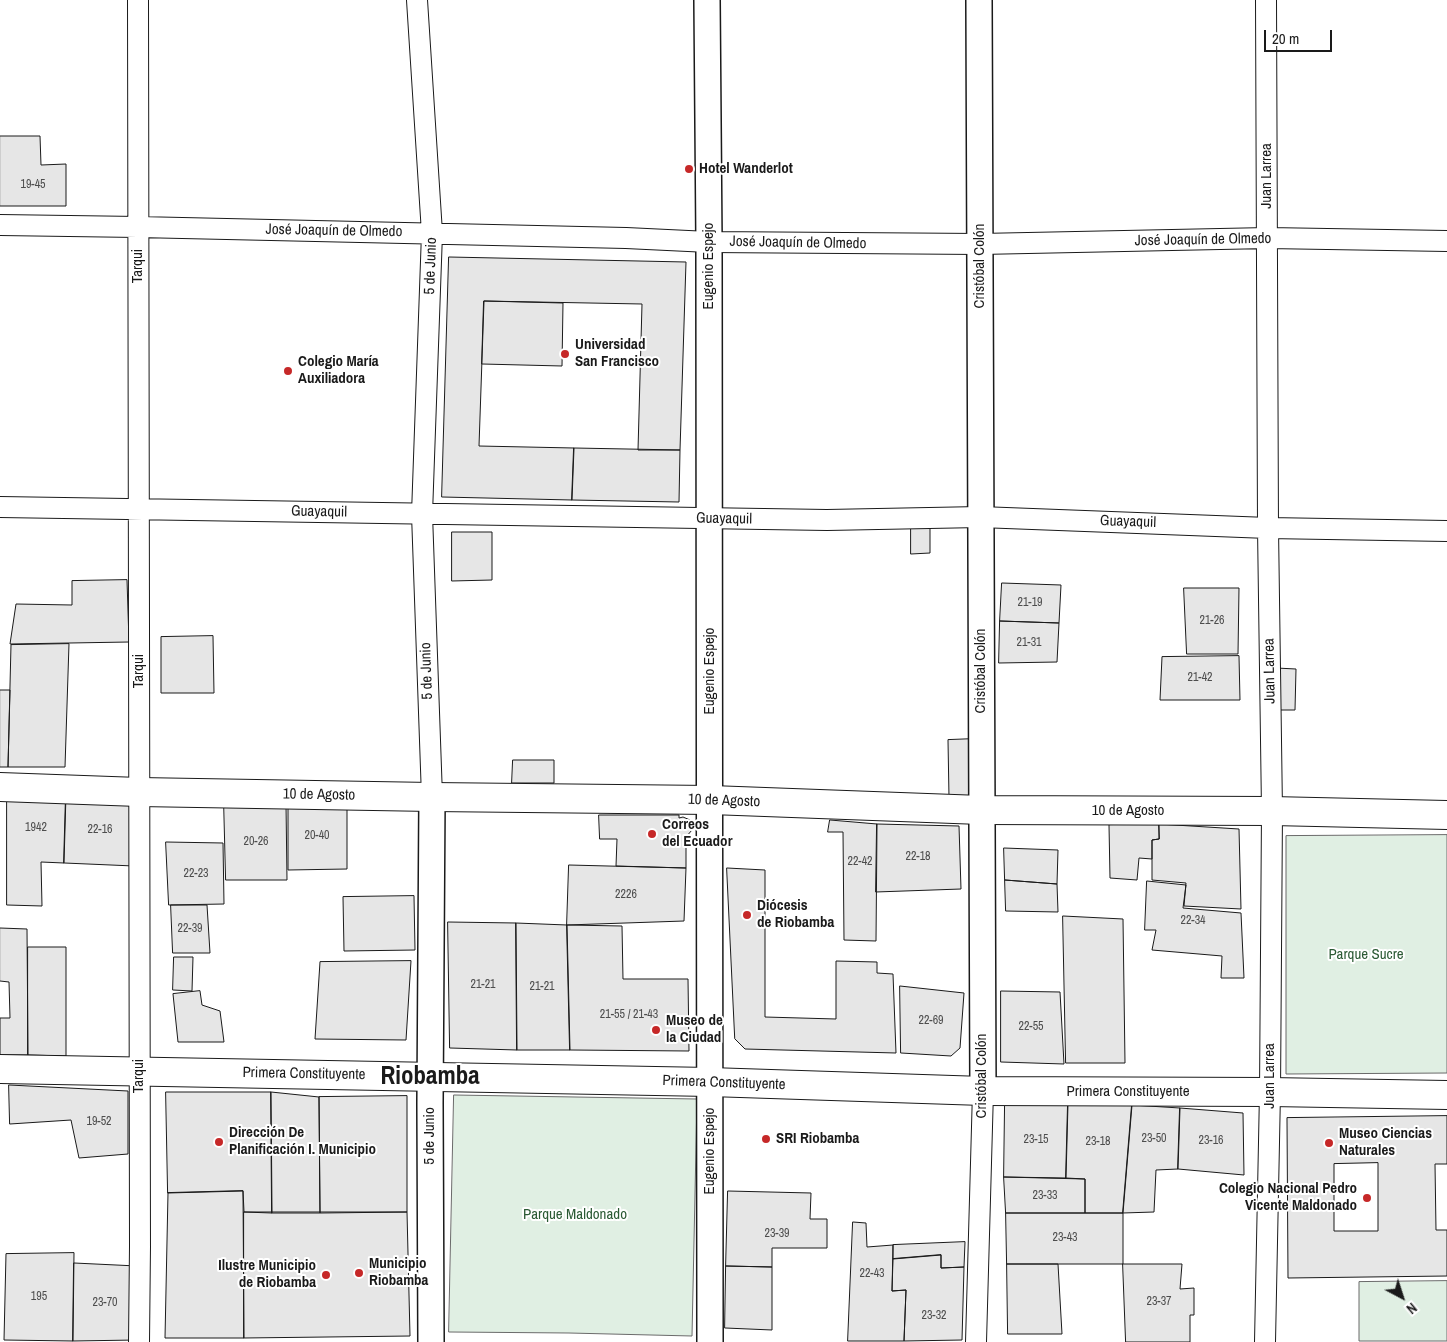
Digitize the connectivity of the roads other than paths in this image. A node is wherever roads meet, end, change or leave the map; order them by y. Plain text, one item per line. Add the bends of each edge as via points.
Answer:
1 (138, 0) edge
2 (417, 0) edge
3 (706, 0) edge
4 (979, 0) edge
5 (1266, 0) edge
6 (0, 225) edge
7 (138, 227) junction
8 (432, 234) junction
9 (1268, 238) junction
10 (1447, 241) edge
11 (709, 242) junction
12 (980, 244) junction
13 (0, 507) edge
14 (138, 509) junction
15 (422, 514) junction
16 (980, 517) junction
17 (709, 518) junction
18 (1268, 528) junction
19 (1447, 531) edge
20 (0, 787) edge
21 (139, 792) junction
22 (432, 797) junction
23 (710, 800) junction
24 (981, 810) junction
25 (1272, 812) junction
26 (1447, 815) edge
27 (0, 1069) edge
28 (139, 1071) junction
29 (430, 1077) junction
30 (710, 1082) junction
31 (983, 1091) junction
32 (1270, 1092) junction
33 (1447, 1095) edge
34 (139, 1342) edge
35 (431, 1342) edge
36 (710, 1342) edge
37 (976, 1342) edge
38 (1265, 1342) edge

1 - 7 street, Tarqui
2 - 8 street, 5 de Junio
3 - 11 street, Eugenio Espejo
4 - 12 street, Cristóbal Colón
5 - 9 street, Juan Larrea
6 - 7 street, José Joaquín de Olmedo
7 - 8 street, José Joaquín de Olmedo
7 - 14 street, Tarqui
8 - 11 street, José Joaquín de Olmedo
8 - 15 street, 5 de Junio
9 - 10 street, José Joaquín de Olmedo
9 - 12 street, José Joaquín de Olmedo
9 - 18 street, Juan Larrea
11 - 12 street, José Joaquín de Olmedo
11 - 17 street, Eugenio Espejo
12 - 16 street, Cristóbal Colón
13 - 14 street, Guayaquil
14 - 15 street, Guayaquil
14 - 21 street, Tarqui
15 - 17 street, Guayaquil
15 - 22 street, 5 de Junio
16 - 17 street, Guayaquil
16 - 18 street, Guayaquil
16 - 24 street, Cristóbal Colón
17 - 23 street, Eugenio Espejo
18 - 19 street, Guayaquil
18 - 25 street, Juan Larrea
20 - 21 main road, 10 de Agosto
21 - 22 main road, 10 de Agosto
21 - 28 street, Tarqui
22 - 23 main road, 10 de Agosto
22 - 29 street, 5 de Junio
23 - 24 main road, 10 de Agosto
23 - 30 street, Eugenio Espejo
24 - 25 main road, 10 de Agosto
24 - 31 street, Cristóbal Colón
25 - 26 main road, 10 de Agosto
25 - 32 street, Juan Larrea
27 - 28 main road, Primera Constituyente
28 - 29 main road, Primera Constituyente
28 - 34 street, Tarqui
29 - 30 main road, Primera Constituyente
29 - 35 street, 5 de Junio
30 - 31 main road, Primera Constituyente
30 - 36 street, Eugenio Espejo
31 - 32 main road, Primera Constituyente
31 - 37 street, Cristóbal Colón
32 - 33 main road, Primera Constituyente
32 - 38 street, Juan Larrea

